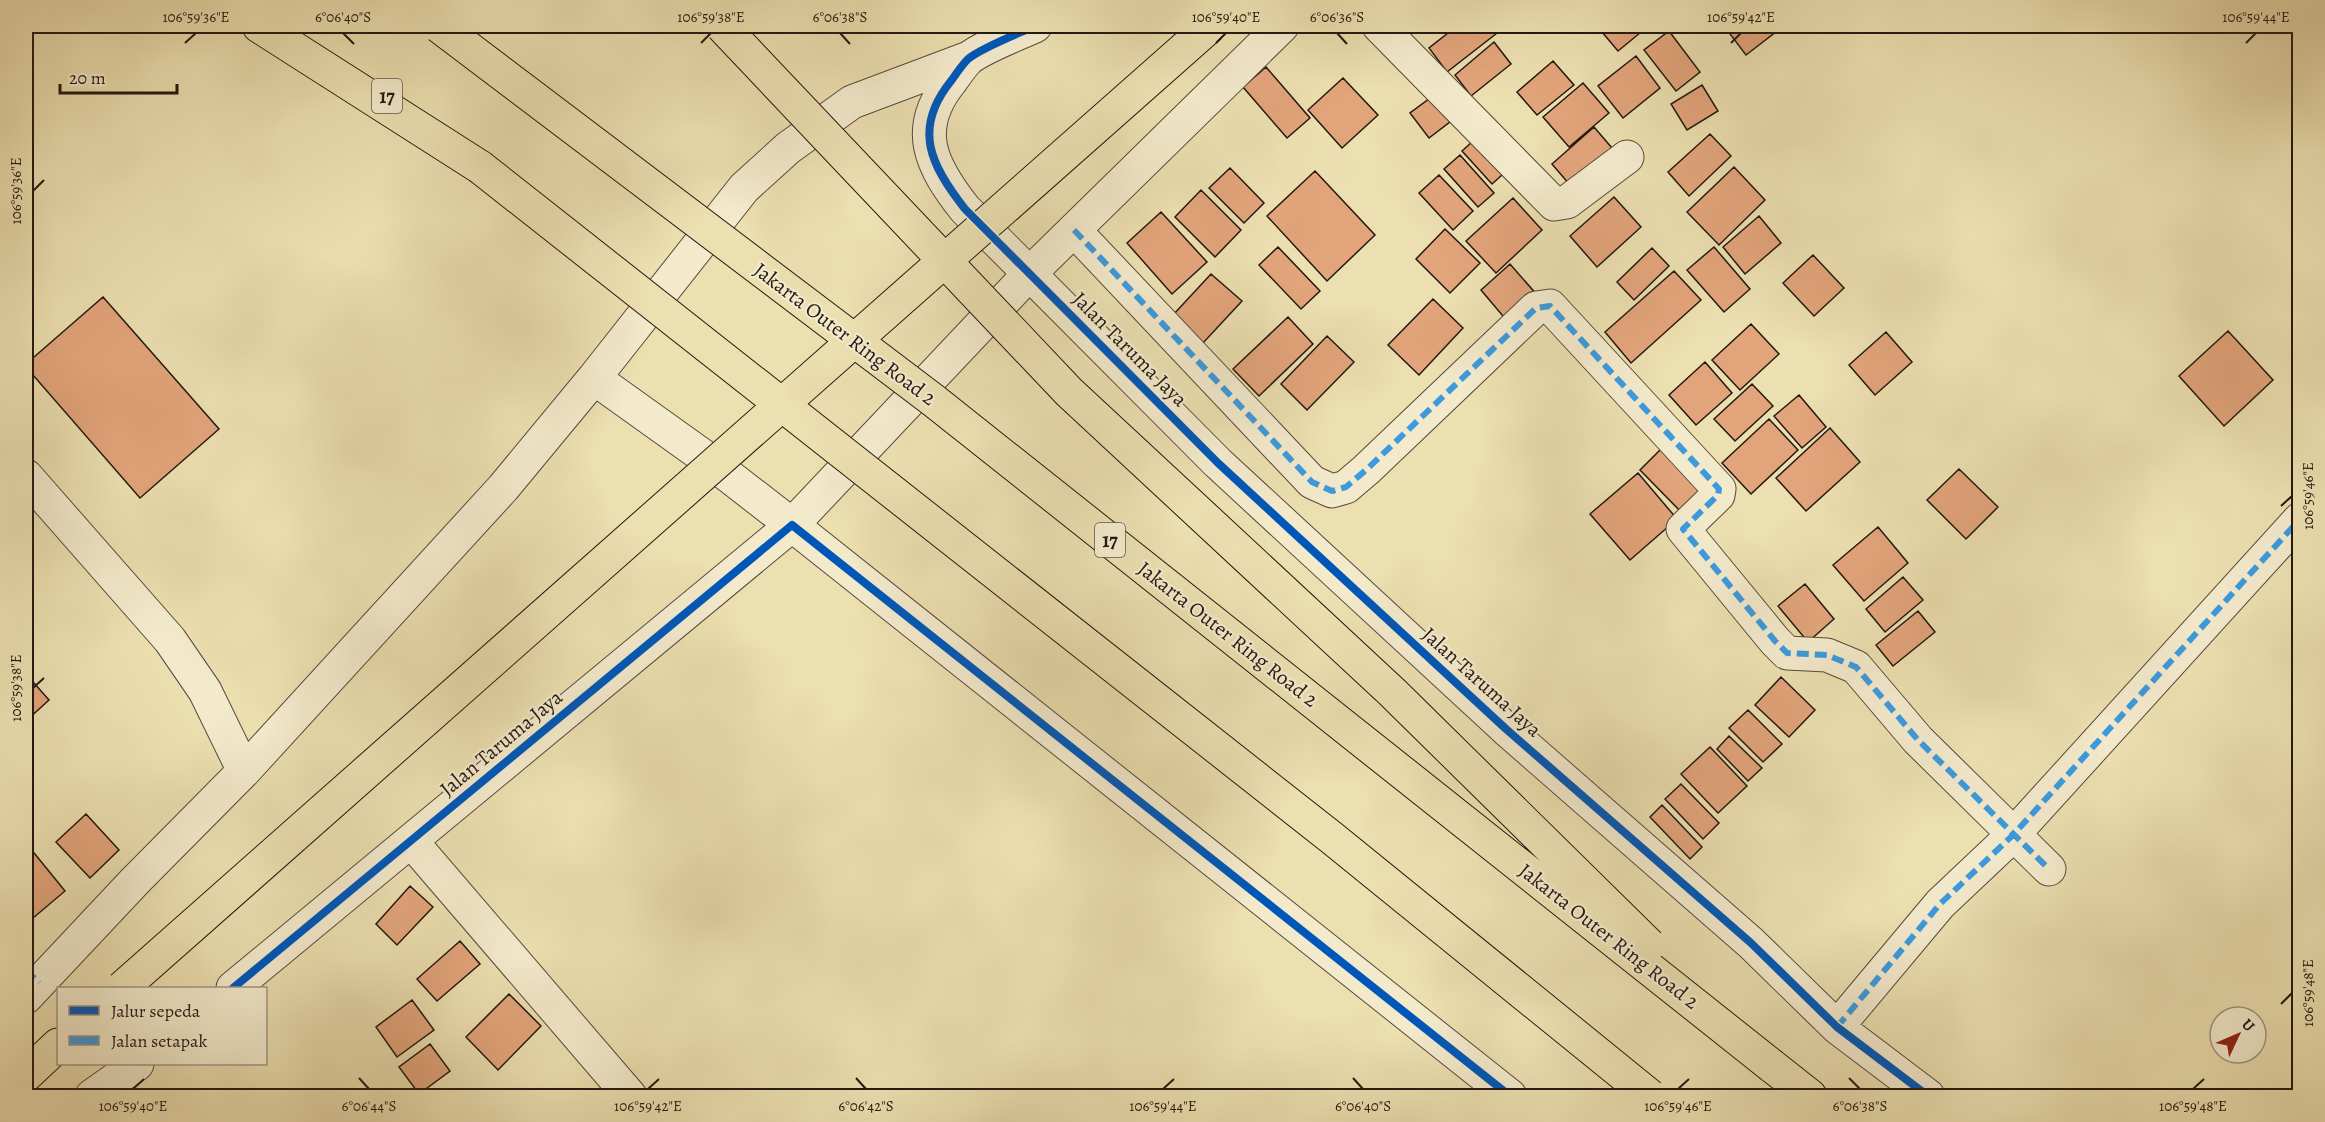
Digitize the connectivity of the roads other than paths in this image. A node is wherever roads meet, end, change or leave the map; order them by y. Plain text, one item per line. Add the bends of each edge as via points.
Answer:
1 (259, 26) edge
2 (294, 26) edge
3 (439, 26) edge
4 (722, 26) edge
5 (1035, 26) edge
6 (1210, 26) edge
7 (1282, 26) edge
8 (1378, 26) edge
9 (969, 58) junction
10 (1627, 157) dead end
11 (480, 167) junction
12 (1074, 230) junction
13 (1030, 273) junction
14 (594, 378) junction
15 (26, 476) edge
16 (2300, 519) edge
17 (792, 525) junction
18 (244, 771) junction
19 (2013, 835) junction
20 (411, 841) junction
21 (2049, 869) dead end
22 (30, 983) edge
23 (123, 987) edge
24 (234, 987) edge
25 (1837, 1027) junction
26 (57, 1046) edge
27 (136, 1065) edge
28 (1772, 1066) junction
29 (26, 1075) edge
30 (97, 1095) edge
31 (630, 1096) edge
32 (1510, 1096) edge
33 (1650, 1096) edge
34 (1810, 1096) edge
35 (1928, 1096) edge

1 - 11 main road
2 - 11 main road, 17
3 - 28 main road, Jakarta Outer Ring Road 2 / 17, bridge via 933,400
4 - 28 main road, bridge via 1069,393 1392,692
5 - 9 street, Jalan Taruma Jaya
6 - 23 main road, bridge
7 - 12 street, Jalan Taruma Jaya
8 - 10 street via 1554,204 1567,202
9 - 13 street, Jalan Taruma Jaya via 941,93 930,119 929,148 943,180 965,208
9 - 14 street, Jalan Taruma Jaya via 852,102 788,148 744,188
11 - 33 main road, 17, bridge via 1332,838
12 - 13 street, Jalan Taruma Jaya
12 - 19 street via 1312,482 1332,491 1346,487 1366,470 1536,308 1550,306 1719,489 1718,495 1683,529 1775,640 1787,652 1827,655 1856,667 1918,740
13 - 17 street, Jalan Taruma Jaya
13 - 25 street, Jalan Taruma Jaya via 1218,463 1506,729 1751,943
14 - 17 street
14 - 18 street, Jalan Taruma Jaya via 503,488
15 - 18 street via 170,640 205,691
16 - 19 street
17 - 20 street, Jalan Taruma Jaya
17 - 32 street
18 - 22 street, Jalan Taruma Jaya
19 - 21 street
19 - 25 street via 1940,904
20 - 24 street, Jalan Taruma Jaya
20 - 31 street
25 - 35 street, Jalan Taruma Jaya
26 - 29 main road
27 - 30 street
28 - 34 main road, Jakarta Outer Ring Road 2 / 17

